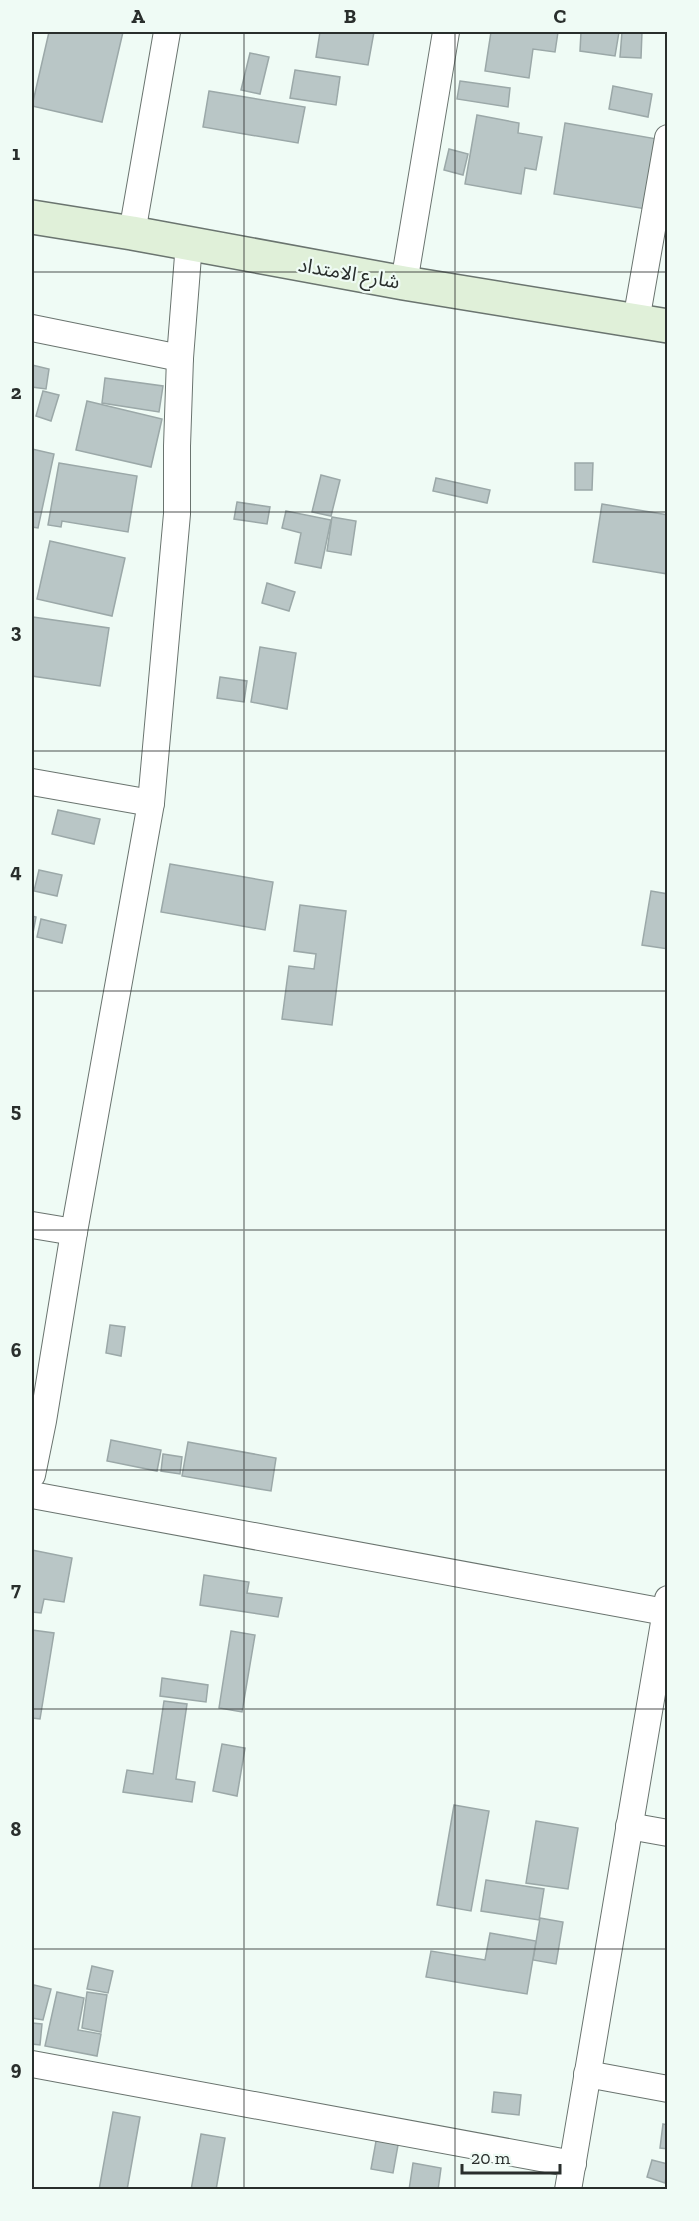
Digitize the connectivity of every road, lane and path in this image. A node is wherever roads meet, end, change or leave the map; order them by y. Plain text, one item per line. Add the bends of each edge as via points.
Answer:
1 (168, 32) edge
2 (446, 32) edge
3 (668, 138) edge
4 (32, 217) edge
5 (132, 233) junction
6 (189, 243) junction
7 (404, 283) junction
8 (636, 321) junction
9 (668, 326) edge
10 (32, 328) edge
11 (180, 358) junction
12 (32, 782) edge
13 (151, 803) junction
14 (32, 1225) edge
15 (74, 1232) junction
16 (32, 1475) edge
17 (32, 1495) edge
18 (666, 1605) edge
19 (629, 1826) junction
20 (668, 1833) edge
21 (32, 2064) edge
22 (587, 2074) junction
23 (668, 2089) edge
24 (573, 2163) junction
25 (568, 2190) edge

1 - 5 street
2 - 7 street
3 - 8 street
4 - 5 street, شارع الامتداد
5 - 6 street, شارع الامتداد
6 - 7 street, شارع الامتداد
6 - 11 street
7 - 8 street, شارع الامتداد
8 - 9 street, شارع الامتداد
10 - 11 street
11 - 13 street via 177,514
12 - 13 street
13 - 15 street
14 - 15 street
15 - 16 street
17 - 18 street
18 - 19 street
19 - 20 street
19 - 22 street
21 - 24 street
22 - 23 street
22 - 24 street
24 - 25 street

